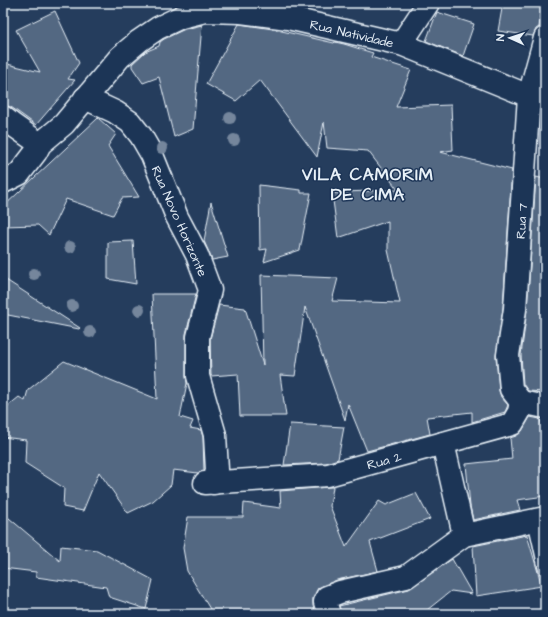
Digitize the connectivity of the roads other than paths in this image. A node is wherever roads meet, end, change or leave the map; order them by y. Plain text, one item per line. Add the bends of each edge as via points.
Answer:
1 (428, 3) edge
2 (545, 38) edge
3 (401, 44) junction
4 (537, 97) edge
5 (86, 98) junction
6 (3, 117) edge
7 (40, 144) junction
8 (3, 182) edge
9 (521, 402) junction
10 (545, 407) edge
11 (443, 443) junction
12 (209, 483) joint
13 (540, 519) edge
14 (464, 535) junction
15 (545, 569) edge
16 (329, 614) edge

1 - 3 street
2 - 4 street, Rua 7
3 - 4 street, Rua Natividade
3 - 5 street, Rua Natividade via 288,18 241,12 205,11 181,17 139,41 120,57
4 - 9 street, Rua 7 via 508,355 511,389
5 - 7 street, Rua Natividade via 64,124
5 - 12 street, Rua Novo Horizonte via 130,122 141,136 152,155 177,218 197,255 210,290 198,338 198,376 215,435 217,470
6 - 7 street
7 - 8 street, Rua Natividade via 19,174
9 - 10 street
9 - 11 street, Rua 2 via 512,424
11 - 12 street, Rua 2 via 328,475
11 - 14 street
13 - 14 street
13 - 15 lane
14 - 16 street via 406,576 327,597 325,602

